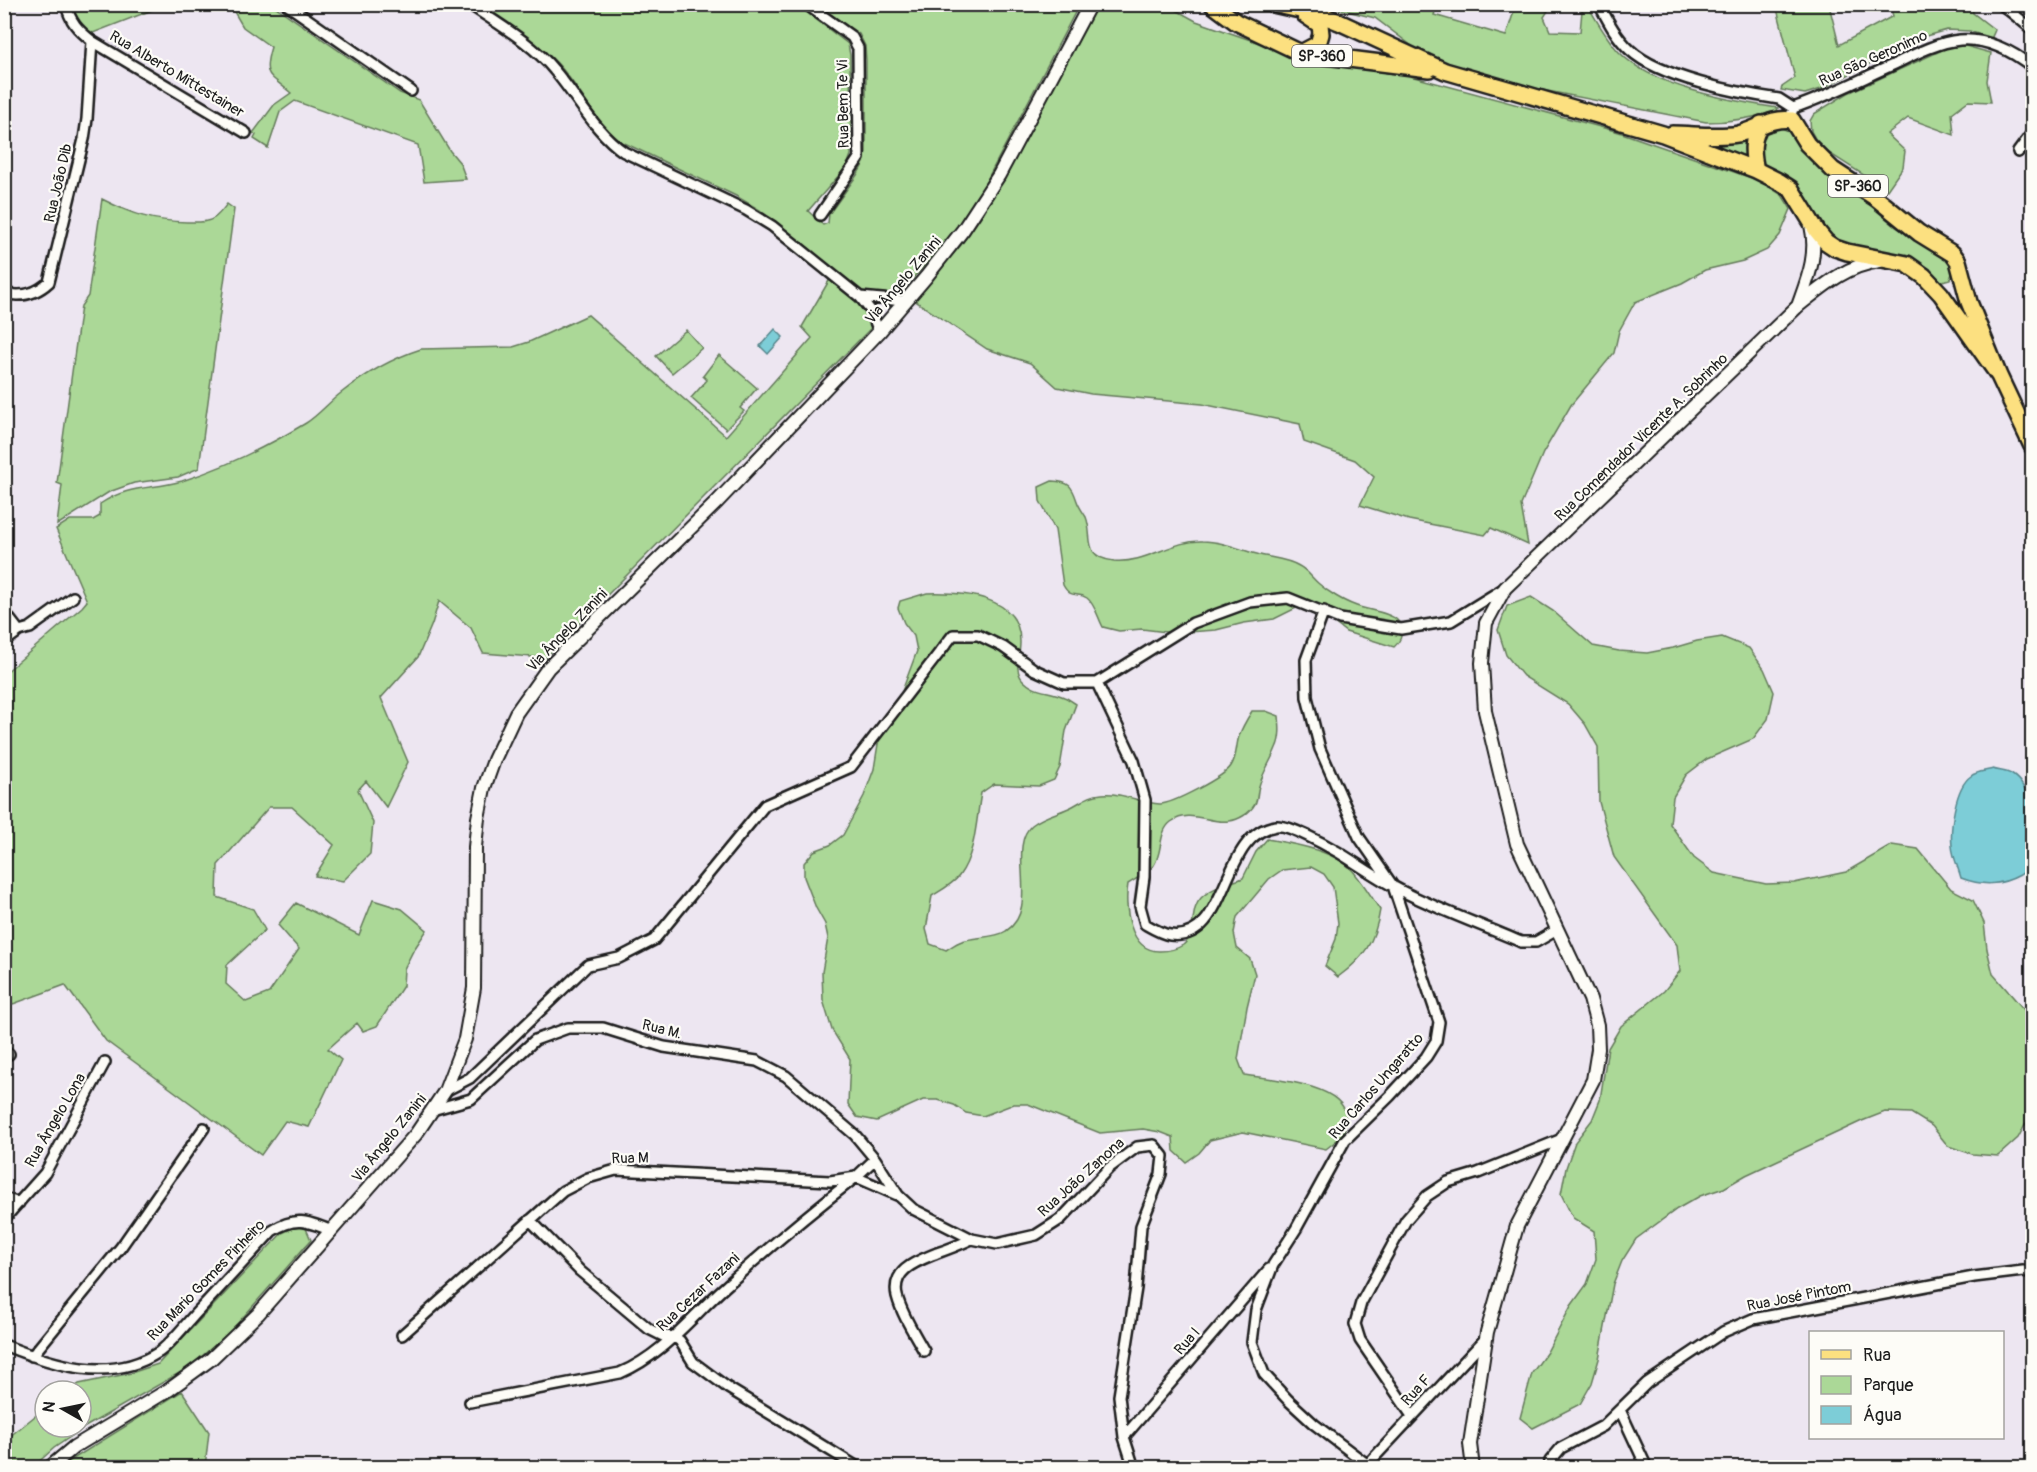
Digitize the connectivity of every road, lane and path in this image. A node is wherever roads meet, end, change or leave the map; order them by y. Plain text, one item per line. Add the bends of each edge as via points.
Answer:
1 (66, 4) edge
2 (286, 4) edge
3 (469, 4) edge
4 (806, 4) edge
5 (1090, 4) edge
6 (1212, 4) edge
7 (1273, 4) edge
8 (1599, 4) edge
9 (2001, 4) edge
10 (1297, 11) junction
11 (2032, 29) edge
12 (92, 41) junction
13 (1301, 53) junction
14 (2032, 67) edge
15 (1445, 71) junction
16 (411, 91) dead end
17 (1792, 114) junction
18 (1761, 124) junction
19 (246, 133) dead end
20 (2032, 133) edge
21 (1663, 134) junction
22 (2018, 152) dead end
23 (1756, 170) junction
24 (820, 215) dead end
25 (1810, 218) junction
26 (1891, 260) junction
27 (1958, 261) junction
28 (1934, 286) junction
29 (4, 293) edge
30 (860, 297) junction
31 (904, 301) junction
32 (1798, 306) junction
33 (879, 333) junction
34 (1999, 375) junction
35 (2032, 446) edge
36 (1505, 588) junction
37 (73, 597) dead end
38 (1324, 611) junction
39 (4, 617) edge
40 (19, 631) junction
41 (6, 638) edge
42 (1097, 683) junction
43 (1394, 886) junction
44 (1557, 930) junction
45 (105, 1062) dead end
46 (445, 1091) junction
47 (432, 1110) junction
48 (204, 1128) dead end
49 (1562, 1139) junction
50 (875, 1159) junction
51 (856, 1177) junction
52 (898, 1195) junction
53 (4, 1198) edge
54 (19, 1203) junction
55 (4, 1219) edge
56 (530, 1220) junction
57 (332, 1231) junction
58 (972, 1239) junction
59 (1273, 1265) junction
60 (2032, 1273) edge
61 (402, 1335) dead end
62 (675, 1336) junction
63 (1486, 1338) junction
64 (4, 1345) edge
65 (924, 1351) dead end
66 (32, 1356) junction
67 (470, 1402) dead end
68 (1620, 1410) junction
69 (1413, 1416) junction
70 (1124, 1437) junction
71 (1370, 1466) edge
72 (49, 1467) edge
73 (859, 1467) edge
74 (1134, 1467) edge
75 (1473, 1467) edge
76 (1549, 1467) edge
77 (1647, 1467) edge

1 - 12 street, Rua Alberto Mittestainer via 69,19
2 - 16 street
3 - 30 street via 542,57 611,143 772,226
4 - 24 street, Rua Bem Te Vi via 852,37 858,48 859,158
5 - 31 street, Via Ângelo Zanini via 981,205
6 - 13 main road, SP-360 via 1236,22
7 - 10 main road, SP-360
8 - 17 street via 1619,39 1647,61 1724,89 1779,99
9 - 11 street
10 - 13 main road, SP-360 via 1316,21 1321,34 1318,44
10 - 15 main road, SP-360 via 1322,15
12 - 19 street, Rua Alberto Mittestainer
12 - 29 street, Rua João Dib via 84,139 49,282 39,291 25,295
13 - 15 main road, SP-360
14 - 17 street, Rua São Geronimo via 2004,48 1959,40 1918,53
15 - 21 main road, SP-360
17 - 18 main road, SP-360
17 - 27 main road, SP-360 via 1807,144 1833,170
18 - 21 main road, SP-360 via 1739,134
18 - 23 main road via 1753,144
20 - 22 street
21 - 23 main road, SP-360
23 - 25 main road, SP-360 via 1791,189
25 - 26 main road, SP-360 via 1826,242 1835,248
25 - 32 street via 1815,252
26 - 28 main road, SP-360 via 1916,269
26 - 32 street, Rua Comendador Vicente A. Sobrinho via 1870,262 1842,273
27 - 28 main road via 1955,280 1949,285
27 - 34 main road, SP-360 via 1969,302
28 - 34 main road, SP-360
30 - 31 street
30 - 33 street via 871,311
31 - 33 street, Via Ângelo Zanini
32 - 36 street, Rua Comendador Vicente A. Sobrinho
33 - 46 street, Via Ângelo Zanini via 717,502 548,668 516,713 494,760 480,808 475,847 474,988 465,1040
34 - 35 main road, SP-360
36 - 38 street via 1451,621 1433,625 1401,629 1340,619
36 - 44 street, Rua Comendador Vicente A. Sobrinho via 1486,623 1482,663 1485,711 1517,844
37 - 40 street via 30,628
38 - 42 street via 1288,598 1250,602 1192,624
38 - 43 street, Rua Carlos Ungaratto via 1306,660 1307,697 1320,749 1359,837
39 - 40 street
40 - 41 street
42 - 43 street via 1134,761 1145,800 1140,906 1145,924 1168,935 1187,935 1199,929 1244,845 1260,830 1278,825 1319,840
42 - 46 street via 1064,683 978,635 953,635 851,767 765,805 654,940 619,958 588,965 470,1078
43 - 44 street via 1521,942 1536,942
43 - 59 street, Rua Carlos Ungaratto via 1439,1022 1436,1041 1426,1057 1345,1140
44 - 49 street, Rua Comendador Vicente A. Sobrinho via 1590,999 1597,1024 1598,1050 1593,1080
45 - 54 street, Rua Ângelo Lona via 45,1173
46 - 47 street, Via Ângelo Zanini
47 - 50 street, Rua M. via 471,1099 535,1040 568,1028 603,1028 664,1047 758,1061 786,1076 855,1135
47 - 57 street, Via Ângelo Zanini
48 - 66 street via 121,1247
49 - 63 street, Rua Comendador Vicente A. Sobrinho via 1517,1226
49 - 69 street via 1448,1182 1428,1196 1406,1220 1361,1304 1355,1324 1360,1340
50 - 51 street
50 - 52 street, Rua João Zanona
51 - 52 street
51 - 56 street, Rua M via 830,1181 616,1170 563,1191
51 - 62 street, Rua Cezar Fazani via 741,1272
52 - 58 street, Rua João Zanona via 913,1209
53 - 54 street
54 - 55 street, Rua Ângelo Lona
56 - 61 street, Rua M
56 - 62 street via 580,1271 649,1329 663,1336
57 - 66 street, Rua Mario Gomes Pinheiro via 310,1222 294,1221 272,1231 160,1351 133,1364 77,1369
57 - 72 street, Via Ângelo Zanini via 258,1314 211,1359 170,1389 74,1446
58 - 65 street via 908,1266 899,1275 897,1296
58 - 70 street, Rua João Zanona via 997,1244 1036,1235 1061,1219 1109,1168 1137,1147 1154,1145 1164,1156 1141,1226 1119,1396
59 - 70 street, Rua I
59 - 71 street, Rua Carlos Ungaratto via 1256,1310 1252,1342 1264,1374 1314,1424
60 - 68 street, Rua José Pintom via 1974,1277 1753,1319 1723,1332 1647,1383
62 - 67 street, Rua Cezar Fazani via 620,1373
62 - 73 street via 693,1362 728,1388
63 - 69 street, Rua F
63 - 75 street, Rua Comendador Vicente A. Sobrinho via 1470,1444
64 - 66 street, Rua Mario Gomes Pinheiro
68 - 76 street, Rua José Pintom via 1603,1426 1561,1448
68 - 77 street
69 - 71 street, Rua F
70 - 74 street, Rua João Zanona

